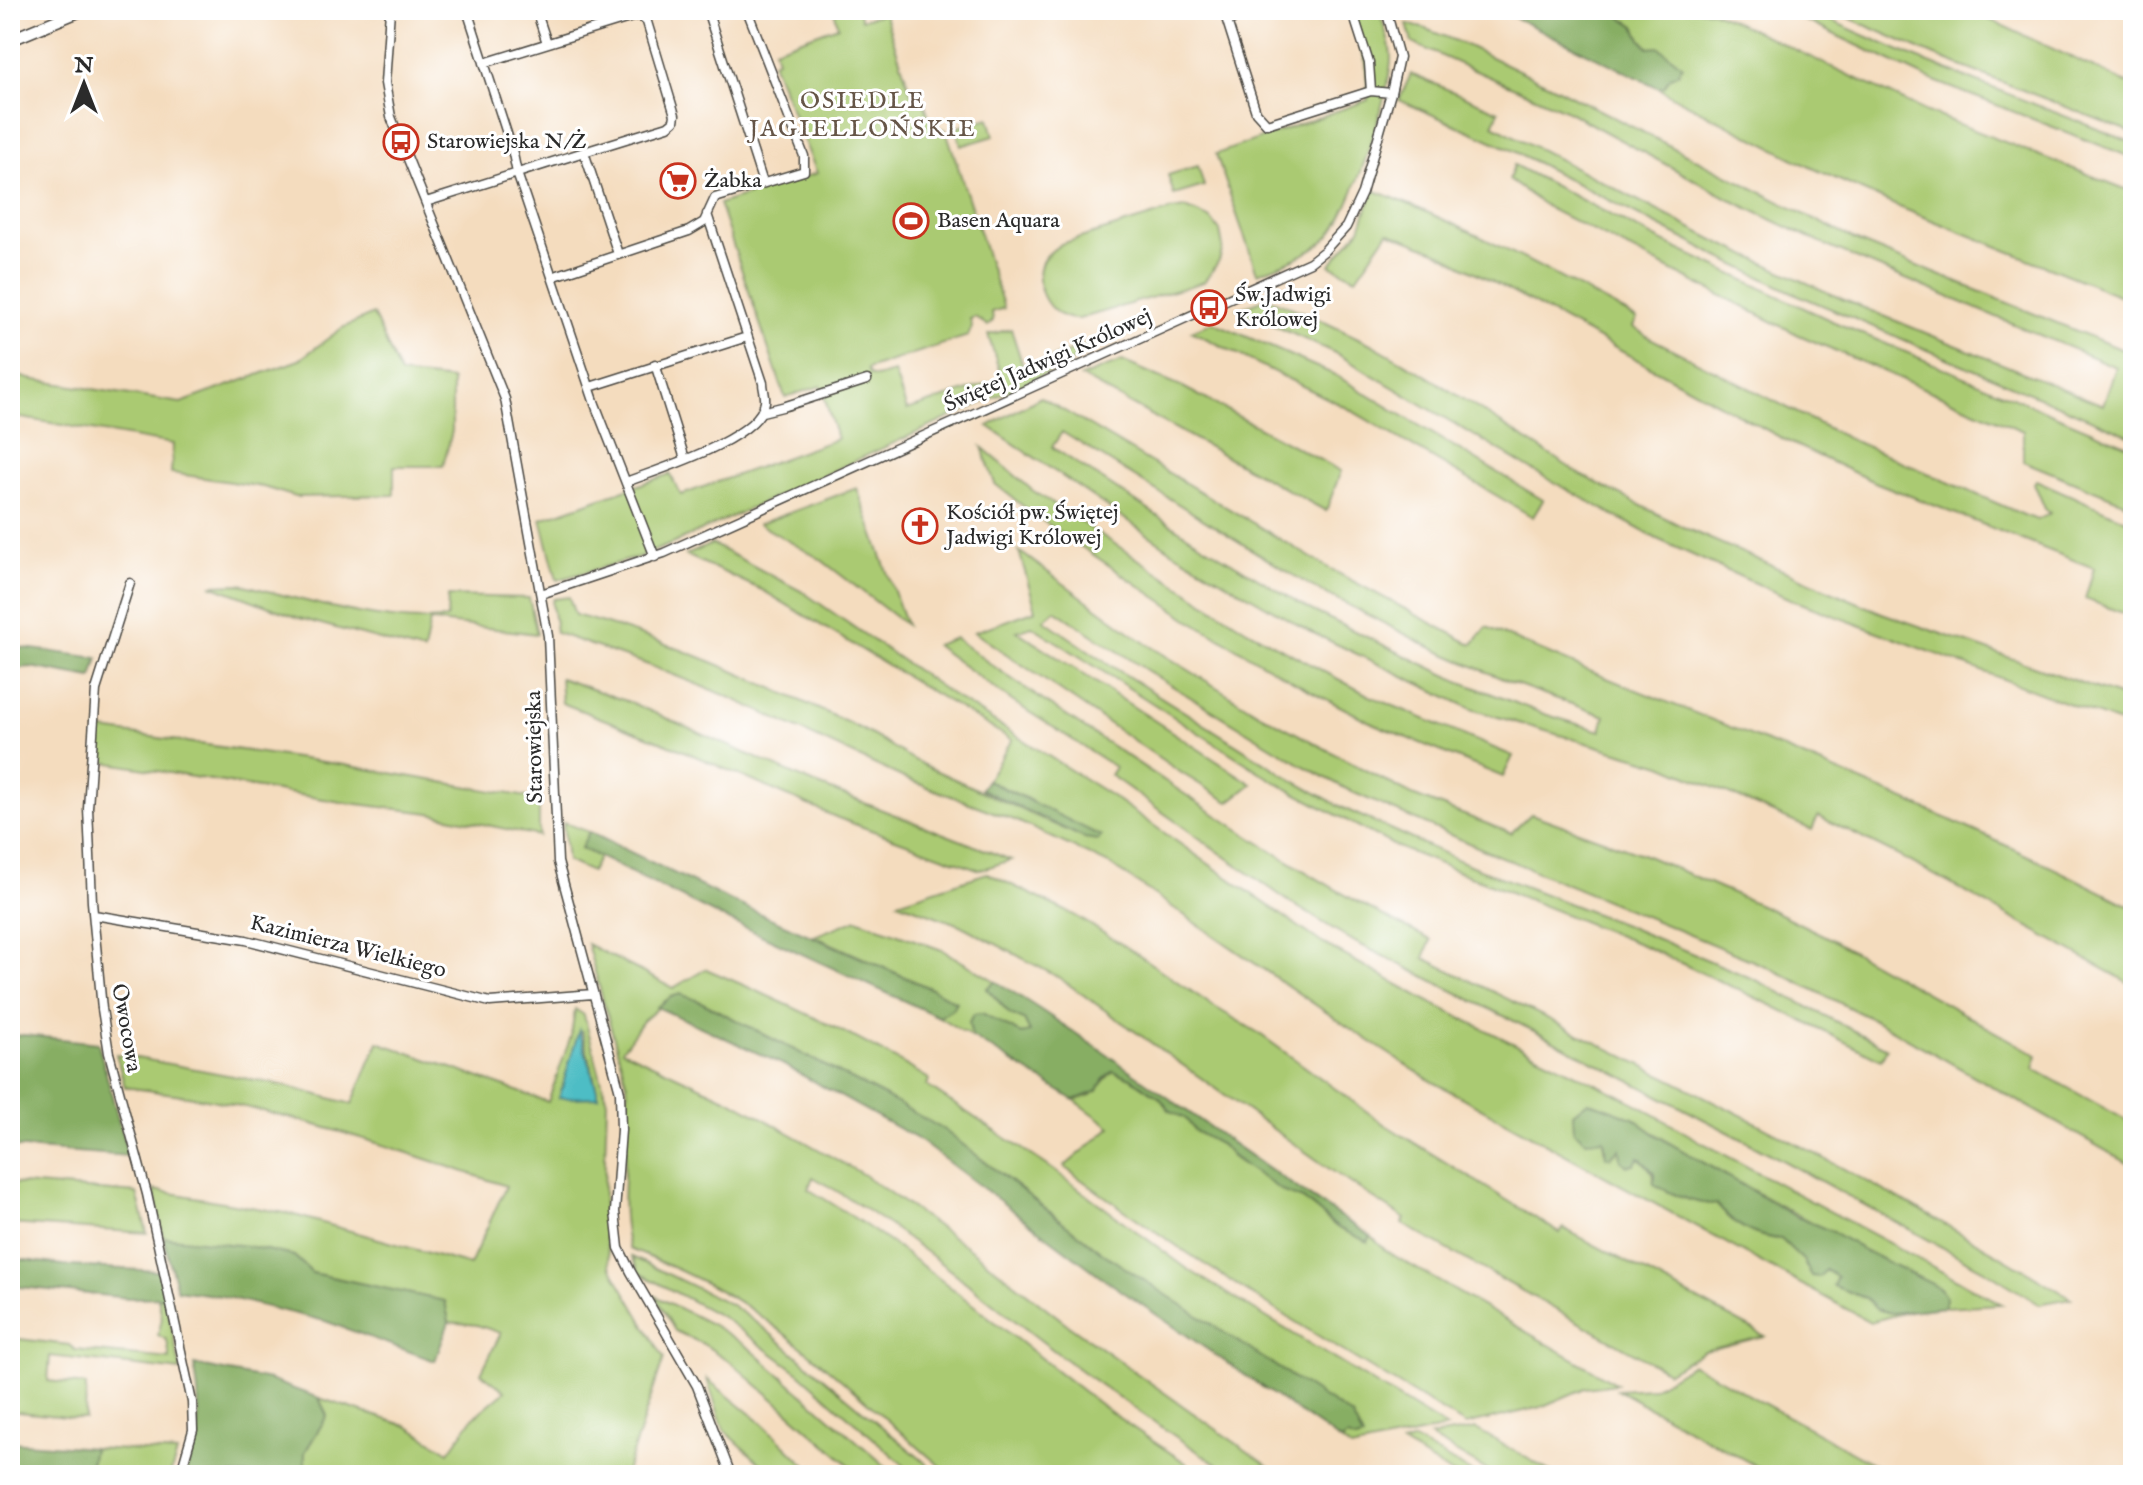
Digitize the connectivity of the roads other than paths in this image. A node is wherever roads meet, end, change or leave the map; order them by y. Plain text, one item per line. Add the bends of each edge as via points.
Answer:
1 (82, 10) edge
2 (390, 10) edge
3 (467, 10) edge
4 (536, 10) edge
5 (707, 10) edge
6 (747, 10) edge
7 (1260, 10) edge
8 (1352, 10) edge
9 (1386, 10) edge
10 (10, 40) edge
11 (547, 43) junction
12 (484, 63) junction
13 (1371, 91) junction
14 (1391, 93) junction
15 (584, 152) junction
16 (517, 173) junction
17 (763, 183) junction
18 (426, 202) junction
19 (707, 214) junction
20 (618, 254) junction
21 (552, 277) junction
22 (747, 337) junction
23 (655, 364) junction
24 (867, 380) dead end
25 (590, 387) junction
26 (762, 412) junction
27 (685, 459) junction
28 (626, 482) junction
29 (655, 557) junction
30 (130, 583) dead end
31 (541, 594) junction
32 (94, 915) junction
33 (593, 994) junction
34 (180, 1475) edge
35 (731, 1475) edge

1 - 10 street
2 - 18 street, Starowiejska via 386,93
3 - 12 street
4 - 11 street
5 - 17 street
6 - 17 street via 806,165 804,171
7 - 13 street via 1227,21 1260,119 1267,124 1287,120
8 - 13 street via 1369,63
9 - 14 street, Świętej Jadwigi Królowej via 1399,57
11 - 12 street
11 - 15 street via 639,15 647,22 674,121
12 - 16 street
13 - 14 street
14 - 29 street, Świętej Jadwigi Królowej via 1357,209 1337,239 1310,262
15 - 16 street
15 - 20 street
16 - 18 street
16 - 21 street
17 - 19 street via 715,198
18 - 31 street, Starowiejska via 505,399
19 - 20 street via 689,231
19 - 22 street
20 - 21 street
21 - 25 street
22 - 23 street
22 - 26 street via 763,383
23 - 25 street
23 - 27 street
24 - 26 street
25 - 28 street
26 - 27 street via 728,442
27 - 28 street
28 - 29 street
29 - 31 street, Świętej Jadwigi Królowej
30 - 32 street, Owocowa via 96,690 88,808
31 - 33 street, Starowiejska via 550,664 558,862
32 - 33 street, Kazimierza Wielkiego via 246,940 490,1002
32 - 34 street, Owocowa via 109,1053 147,1194 192,1402 193,1430
33 - 35 street, Starowiejska via 620,1092 615,1212 619,1248 697,1386

